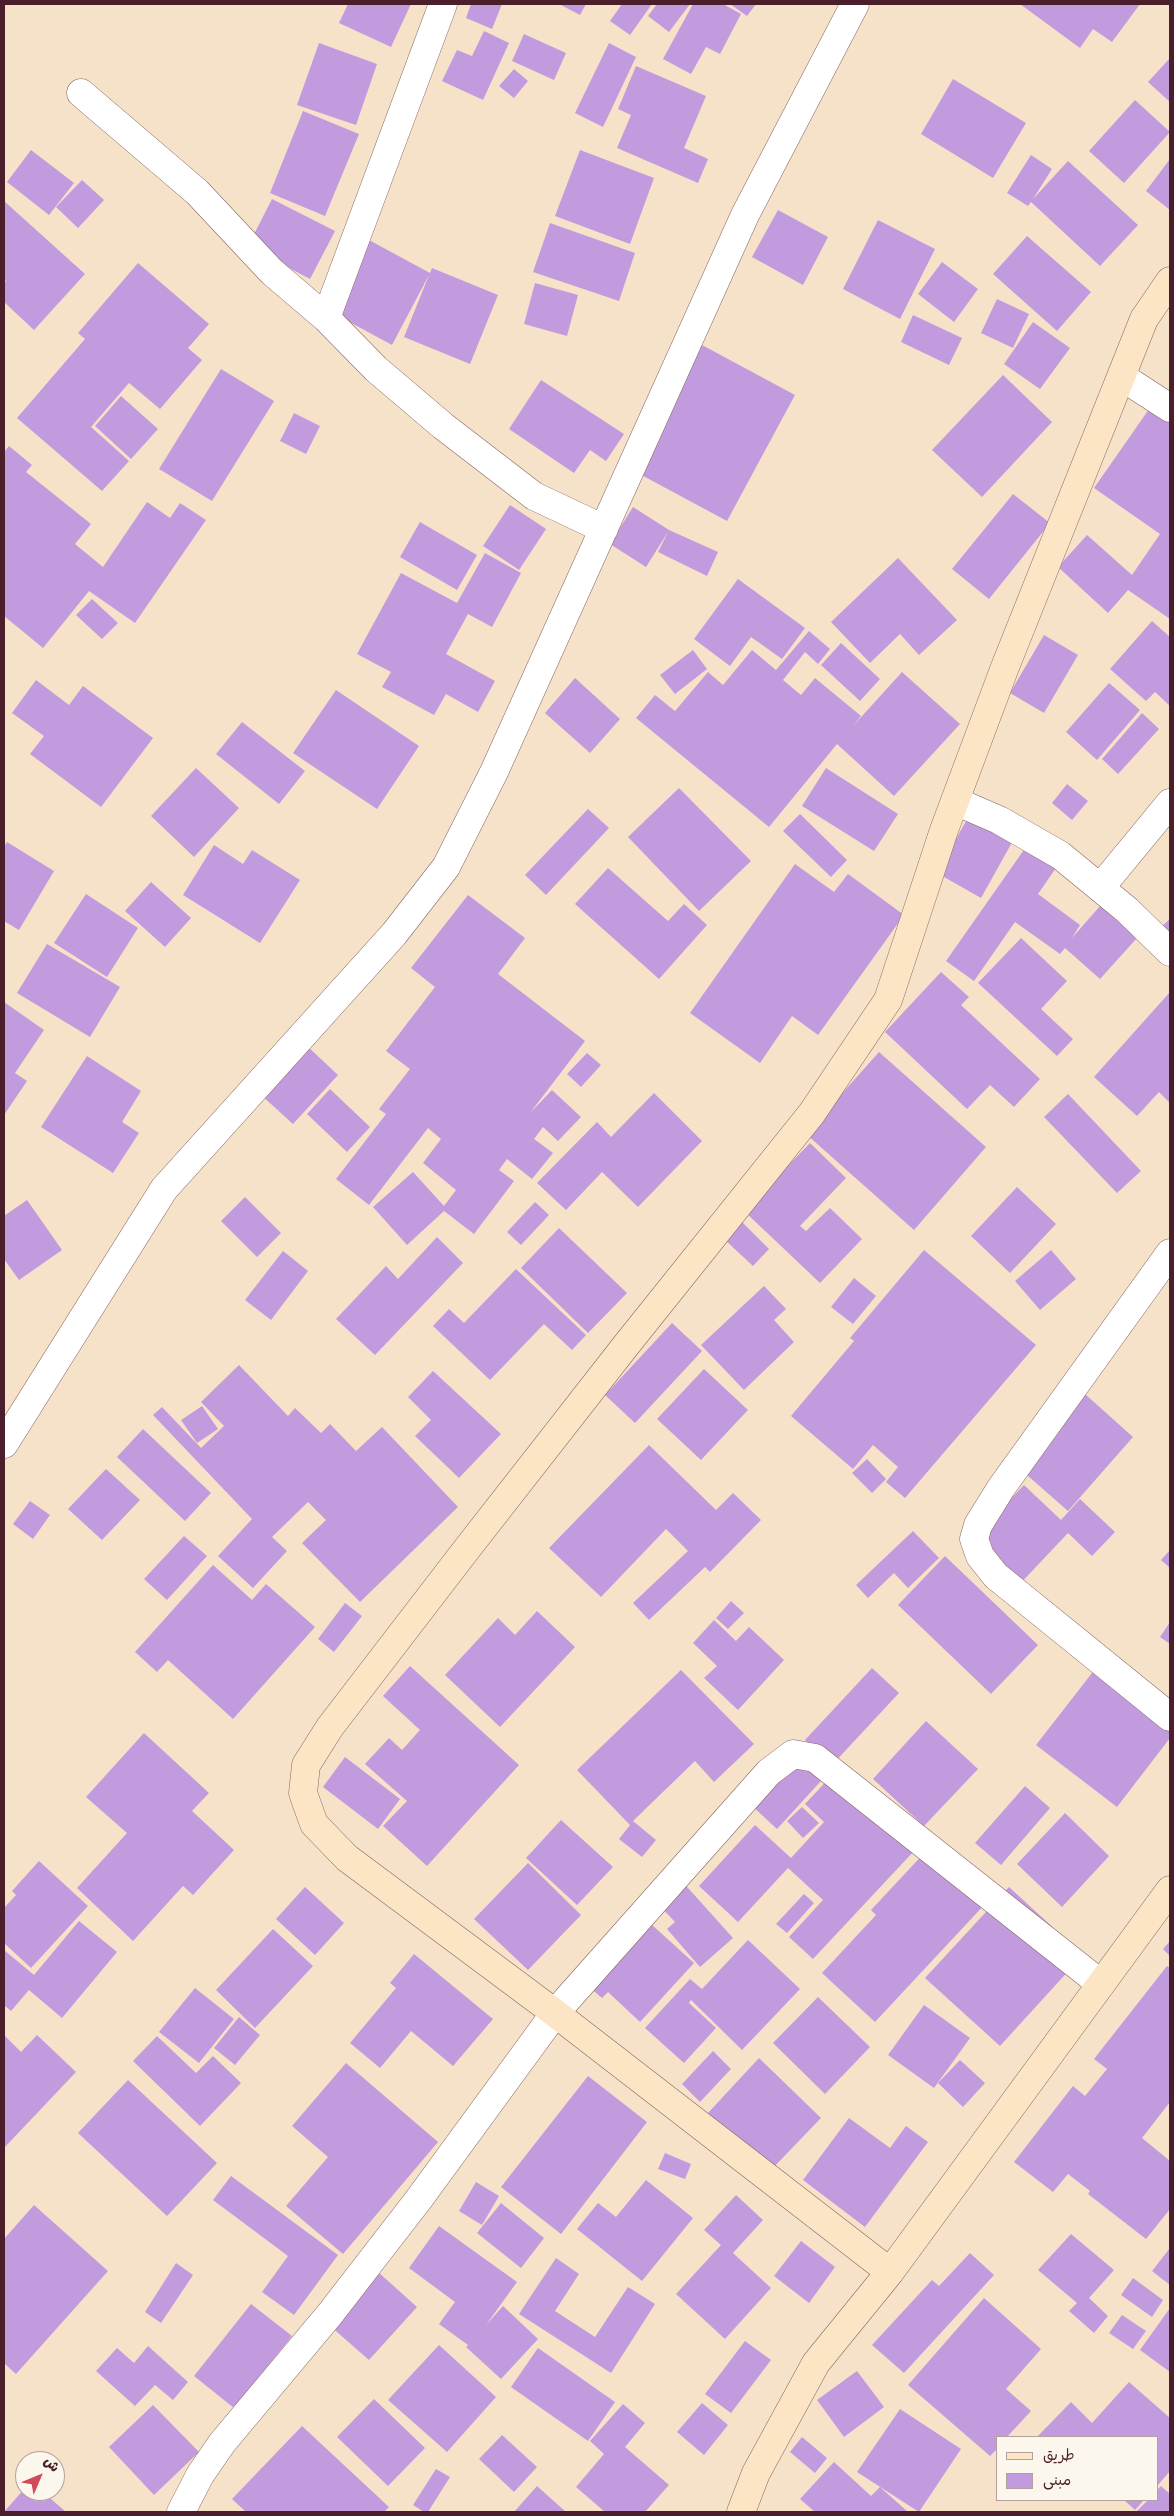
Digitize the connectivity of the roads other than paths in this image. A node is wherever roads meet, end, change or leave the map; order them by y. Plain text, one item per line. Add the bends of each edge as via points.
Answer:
1 (443, 4) edge
2 (855, 4) edge
3 (81, 93) dead end
4 (1170, 281) edge
5 (326, 318) junction
6 (1122, 377) junction
7 (1170, 408) edge
8 (604, 529) junction
9 (955, 801) junction
10 (1170, 803) edge
11 (1100, 888) junction
12 (1170, 952) edge
13 (1170, 1253) edge
14 (4, 1444) edge
15 (1170, 1717) edge
16 (1170, 1890) edge
17 (1101, 1984) junction
18 (555, 2013) junction
19 (890, 2272) junction
20 (181, 2512) edge
21 (741, 2512) edge

1 - 5 street
2 - 8 street via 745,215
3 - 5 street via 198,192 272,272
4 - 6 street via 1144,319
5 - 8 street via 376,369 534,496
6 - 7 street
6 - 9 street via 1005,667
8 - 14 street via 494,772 446,867 394,934 164,1189
9 - 11 street via 999,820 1060,855
9 - 18 street via 888,1000 818,1105 466,1550 330,1727 306,1765 303,1793 314,1824 347,1858
10 - 11 street
11 - 12 street via 1128,910
13 - 15 street via 1001,1488 978,1525 974,1539 980,1556 996,1576
16 - 17 street
17 - 18 street via 815,1758 793,1754 769,1772
17 - 19 street
18 - 19 street
18 - 20 street via 330,2314 222,2443 200,2475
19 - 21 street via 816,2363 756,2473

